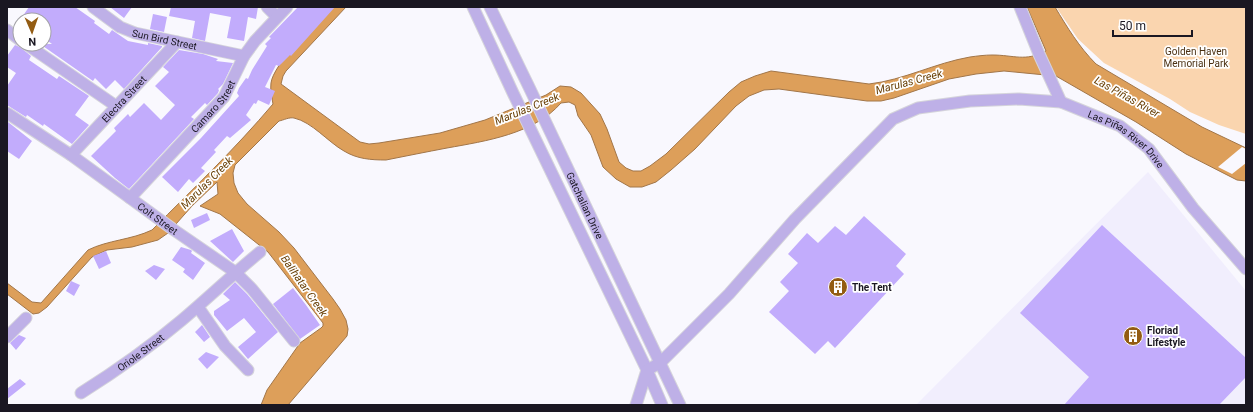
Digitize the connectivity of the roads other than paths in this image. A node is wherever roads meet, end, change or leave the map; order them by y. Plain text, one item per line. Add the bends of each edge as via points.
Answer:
1 (93, 7) edge
2 (268, 7) edge
3 (287, 7) edge
4 (473, 7) edge
5 (490, 7) edge
6 (1020, 7) edge
7 (277, 17) junction
8 (177, 42) junction
9 (38, 52) edge
10 (244, 56) junction
11 (1061, 102) junction
12 (116, 106) junction
13 (7, 113) edge
14 (71, 155) junction
15 (130, 198) junction
16 (260, 252) dead end
17 (1246, 269) edge
18 (236, 272) junction
19 (198, 307) junction
20 (26, 318) dead end
21 (7, 337) edge
22 (294, 340) dead end
23 (660, 363) junction
24 (248, 370) dead end
25 (647, 370) junction
26 (81, 393) dead end
27 (662, 404) edge
28 (636, 405) edge
29 (680, 405) edge

1 - 8 street, Sun Bird Street via 120,27 135,34
2 - 7 street
3 - 7 street, Camaro Street
4 - 25 street, Gatchalian Drive via 512,93
5 - 23 street, Gatchalian Drive
6 - 11 street
7 - 10 street, Camaro Street
8 - 10 street, Sun Bird Street
8 - 12 street, Electra Street
9 - 12 street
10 - 15 street, Camaro Street via 224,98
11 - 17 street, Las Piñas River Drive via 1120,126 1149,148 1193,208
11 - 23 street, Las Piñas River Drive via 1019,99 970,101 918,108 893,119 795,219 729,294
12 - 14 street, Electra Street
13 - 14 street, Colt Street
14 - 15 street, Colt Street
15 - 18 street, Colt Street
16 - 18 street, Oriole Street
18 - 19 street, Oriole Street
18 - 22 street, Colt Street
19 - 24 street via 225,346
19 - 26 street, Oriole Street via 125,365
20 - 21 street
23 - 25 street, Las Piñas River Drive
23 - 29 street, Gatchalian Drive
25 - 27 street, Gatchalian Drive
25 - 28 street

